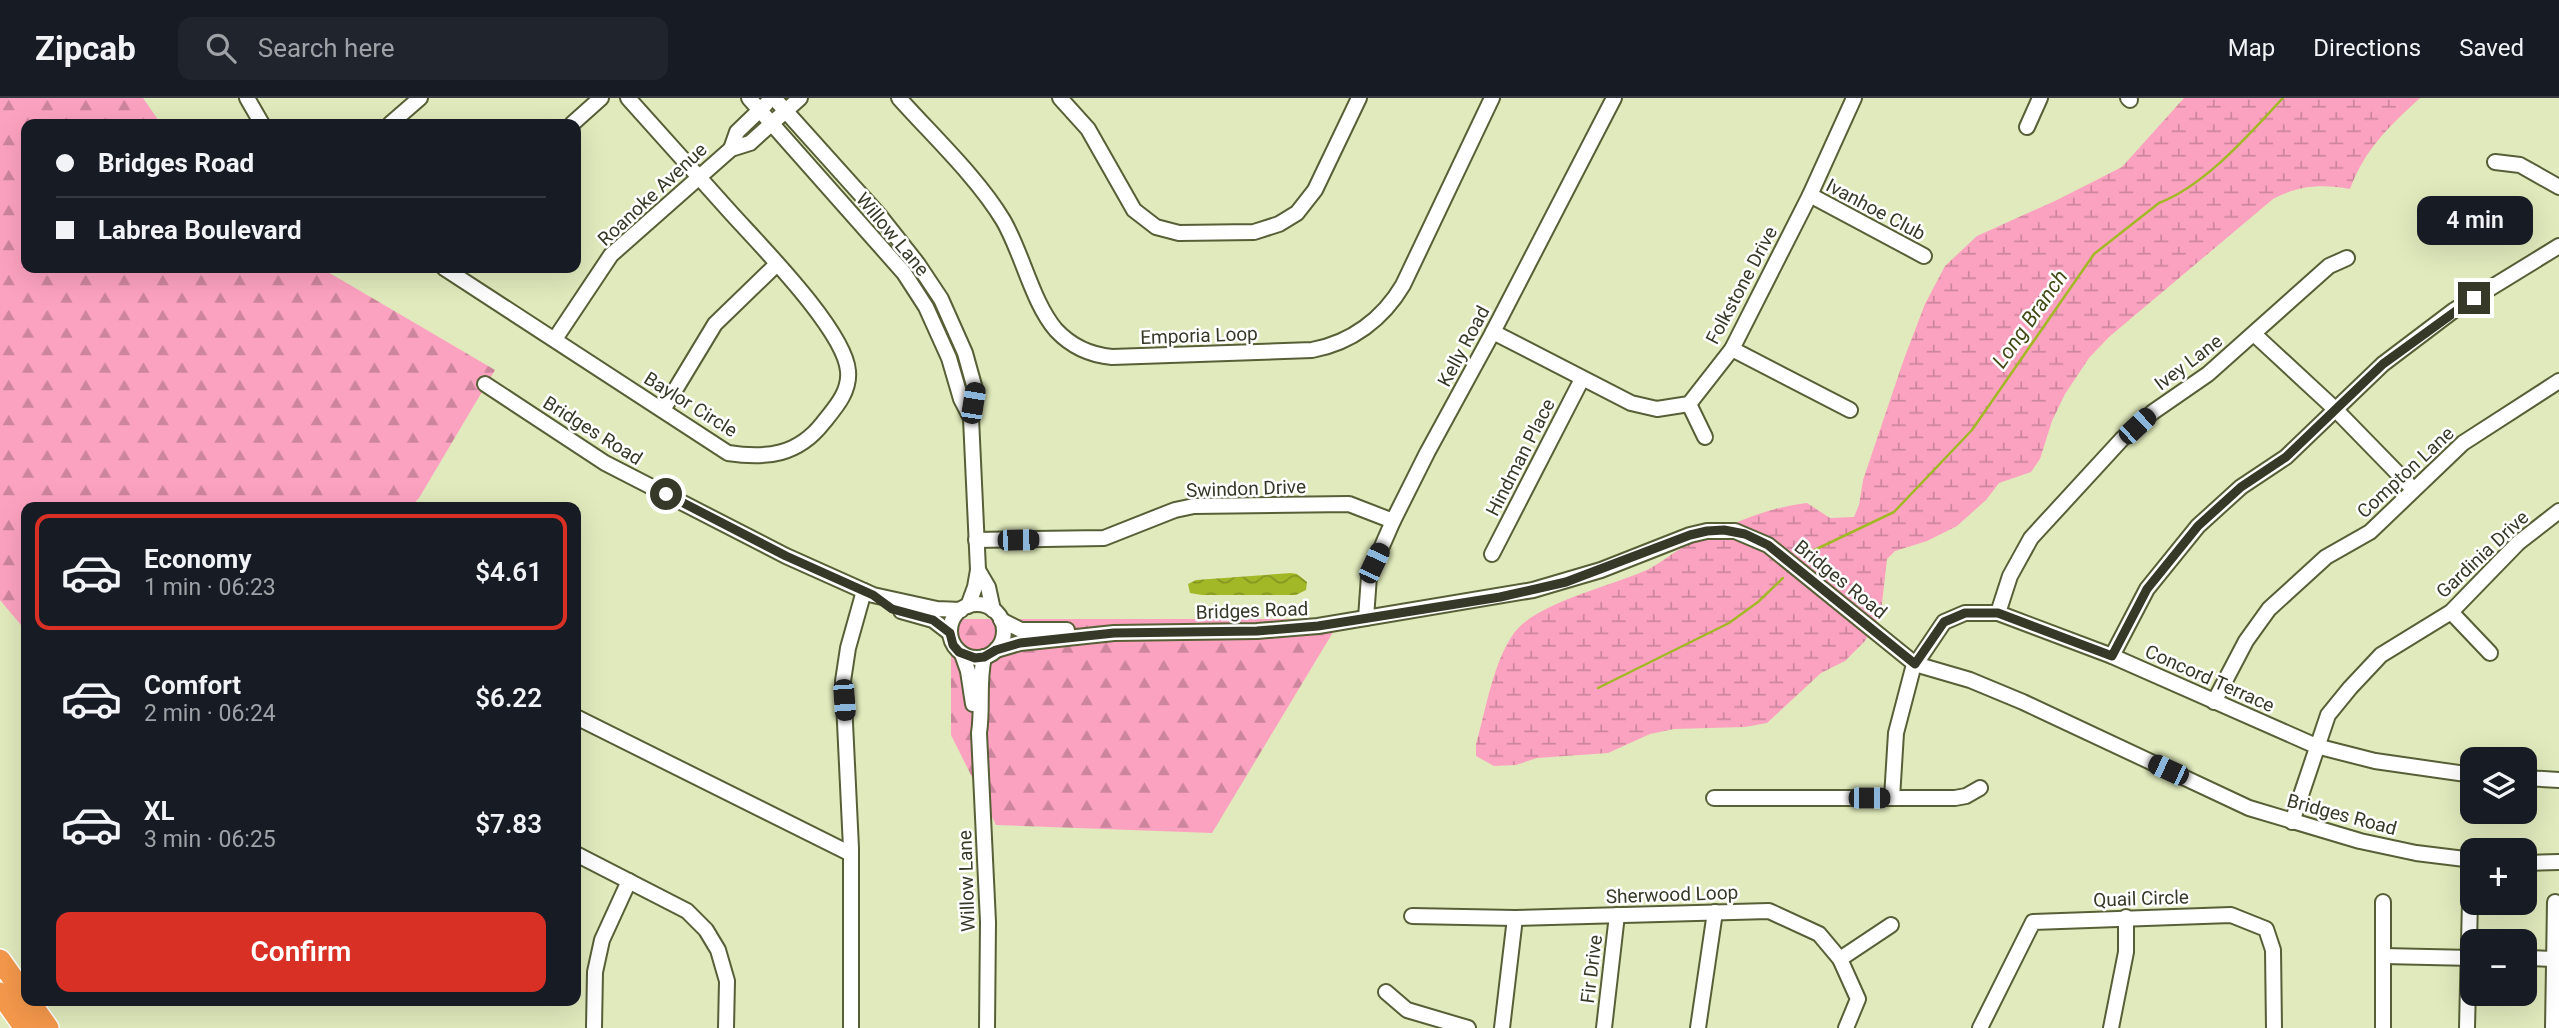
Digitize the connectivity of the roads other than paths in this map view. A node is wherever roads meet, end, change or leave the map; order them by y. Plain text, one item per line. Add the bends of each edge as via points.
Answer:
1 (247, 98) edge
2 (420, 98) edge
3 (601, 98) edge
4 (628, 98) edge
5 (749, 98) edge
6 (773, 98) edge
7 (800, 98) edge
8 (1060, 98) edge
9 (1359, 98) edge
10 (1492, 98) edge
11 (1614, 98) edge
12 (1854, 98) edge
13 (2040, 98) edge
14 (908, 101) edge
15 (759, 110) junction
16 (786, 112) junction
17 (259, 119) edge
18 (396, 119) edge
19 (578, 119) edge
20 (772, 124) junction
21 (2027, 127) dead end
22 (731, 149) junction
23 (2495, 162) dead end
24 (698, 176) junction
25 (2559, 187) edge
26 (1810, 195) junction
27 (2559, 246) edge
28 (1924, 256) dead end
29 (2347, 258) dead end
30 (777, 264) junction
31 (452, 273) edge
32 (1493, 332) junction
33 (2254, 334) junction
34 (555, 340) junction
35 (1732, 349) junction
36 (1582, 379) junction
37 (2559, 381) edge
38 (485, 384) dead end
39 (1689, 404) junction
40 (2335, 409) junction
41 (663, 410) junction
42 (1850, 410) dead end
43 (971, 418) junction
44 (1705, 437) dead end
45 (2413, 489) junction
46 (2559, 511) edge
47 (1393, 521) junction
48 (976, 540) junction
49 (1492, 554) dead end
50 (978, 570) junction
51 (868, 593) junction
52 (964, 608) junction
53 (2451, 612) junction
54 (1998, 613) junction
55 (997, 615) junction
56 (1366, 618) junction
57 (950, 633) junction
58 (1114, 633) junction
59 (2490, 653) dead end
60 (962, 654) junction
61 (990, 654) junction
62 (2112, 656) junction
63 (1915, 664) junction
64 (2214, 702) junction
65 (581, 719) edge
66 (979, 733) junction
67 (2316, 746) junction
68 (2460, 773) edge
69 (2537, 779) edge
70 (2559, 780) edge
71 (1980, 788) dead end
72 (1714, 798) dead end
73 (1892, 798) junction
74 (2292, 822) junction
75 (851, 854) junction
76 (581, 856) edge
77 (2460, 858) edge
78 (2559, 862) edge
79 (2537, 863) edge
80 (629, 881) junction
81 (2383, 902) dead end
82 (2555, 902) dead end
83 (1715, 912) junction
84 (1617, 915) junction
85 (1412, 916) dead end
86 (2126, 917) junction
87 (1515, 918) junction
88 (1891, 925) dead end
89 (2383, 956) junction
90 (2460, 958) edge
91 (2537, 958) edge
92 (1840, 959) junction
93 (2554, 959) junction
94 (0, 960) edge
95 (21, 990) edge
96 (1386, 992) dead end
97 (0, 993) edge
98 (32, 1006) edge
99 (2468, 1006) edge
100 (0, 1019) edge
101 (6, 1028) edge
102 (24, 1028) edge
103 (48, 1028) edge
104 (594, 1028) edge
105 (726, 1028) edge
106 (852, 1028) edge
107 (987, 1028) edge
108 (1468, 1028) edge
109 (1502, 1028) edge
110 (1604, 1028) edge
111 (1699, 1028) edge
112 (1846, 1028) edge
113 (1980, 1028) edge
114 (2111, 1028) edge
115 (2274, 1028) edge
116 (2382, 1028) edge
117 (2467, 1028) edge
118 (2553, 1028) edge

1 - 17 street
2 - 18 street
3 - 19 street
4 - 24 street, Baylor Circle
5 - 15 street, Willow Lane
6 - 15 street
6 - 16 street, Willow Lane
7 - 16 street
8 - 9 street via 1088,129 1134,210 1156,227 1180,233 1254,232 1297,213 1315,190
10 - 14 street, Emporia Loop via 1403,285 1366,327 1337,343 1312,349 1112,357 1085,351 1054,327 998,213
11 - 32 street, Kelly Road
12 - 26 street, Folkstone Drive
13 - 21 street
15 - 20 street, Willow Lane
15 - 22 street via 737,132
16 - 20 street
16 - 43 street, Willow Lane via 880,216 941,299 975,389
20 - 22 street via 750,143
20 - 43 street, Willow Lane via 904,273 926,307
22 - 24 street, Roanoke Avenue
23 - 25 street via 2519,165
24 - 30 street, Baylor Circle
24 - 34 street, Roanoke Avenue via 611,255
26 - 28 street, Ivanhoe Club
26 - 35 street, Folkstone Drive
27 - 40 street via 2453,311 2383,364
29 - 33 street, Ivey Lane via 2329,266
30 - 41 street via 715,324
30 - 41 street, Baylor Circle via 839,344 848,372 842,399 813,436 776,455 728,453
31 - 34 street, Baylor Circle
32 - 36 street
32 - 47 street, Kelly Road
33 - 40 street
33 - 54 street, Ivey Lane via 2122,439 2031,538 2010,576
34 - 41 street, Baylor Circle
35 - 39 street, Folkstone Drive
35 - 42 street
36 - 39 street via 1630,403 1657,410
36 - 49 street, Hindman Place
37 - 45 street, Compton Lane via 2463,443
38 - 51 street, Bridges Road via 605,463
39 - 44 street
40 - 45 street
40 - 62 street via 2286,457 2241,487 2198,526 2147,589
43 - 48 street, Willow Lane
45 - 64 street, Compton Lane via 2370,532 2326,557 2269,609 2246,641
46 - 53 street, Gardinia Drive via 2518,543
47 - 48 street, Swindon Drive via 1349,504 1194,506 1104,538
47 - 56 street, Kelly Road via 1369,576
48 - 50 street, Willow Lane
50 - 52 street, Willow Lane
50 - 55 street, Willow Lane
51 - 52 street, Bridges Road via 937,609
51 - 57 street, Bridges Road via 892,609 933,620
51 - 75 street via 848,648 843,681
52 - 55 street via 981,604
52 - 57 street via 952,620
53 - 59 street
53 - 67 street, Gardinia Drive via 2381,655 2328,715
54 - 62 street, Concord Terrace
54 - 63 street, Concord Terrace via 1965,613 1944,622
55 - 58 street, Bridges Road via 1021,630
55 - 61 street via 1003,638
56 - 58 street, Bridges Road via 1257,631
56 - 63 street, Bridges Road via 1533,590 1601,570 1690,535 1724,530 1768,545
57 - 60 street
58 - 61 street, Bridges Road via 1020,643
60 - 61 street via 975,658
60 - 66 street, Willow Lane
61 - 66 street, Willow Lane via 980,675
62 - 64 street, Concord Terrace
63 - 73 street, Concord Terrace via 1896,733
63 - 74 street, Bridges Road via 2023,702 2249,808
64 - 67 street, Concord Terrace
65 - 75 street
66 - 107 street, Willow Lane via 988,922
67 - 68 street, Concord Terrace via 2375,761
67 - 74 street, Gardinia Drive
69 - 70 street
71 - 73 street via 1955,798
72 - 73 street
74 - 77 street, Bridges Road via 2404,851
75 - 106 street
76 - 80 street
78 - 79 street
80 - 104 street via 602,940 595,972
80 - 105 street via 687,911 706,930 727,981
81 - 89 street
82 - 93 street
83 - 84 street, Sherwood Loop
83 - 92 street, Sherwood Loop via 1769,911 1819,934
83 - 111 street
84 - 87 street, Sherwood Loop
84 - 110 street, Fir Drive
85 - 87 street, Sherwood Loop
86 - 113 street, Quail Circle via 2033,922
86 - 114 street via 2126,952
86 - 115 street, Quail Circle via 2231,915 2266,929 2273,950
87 - 109 street
88 - 92 street
89 - 90 street
89 - 116 street
91 - 93 street
92 - 112 street, Sherwood Loop via 1858,999
93 - 118 street
94 - 95 highway
96 - 108 street via 1407,1010
97 - 102 highway
98 - 103 highway
99 - 117 street
100 - 101 highway

